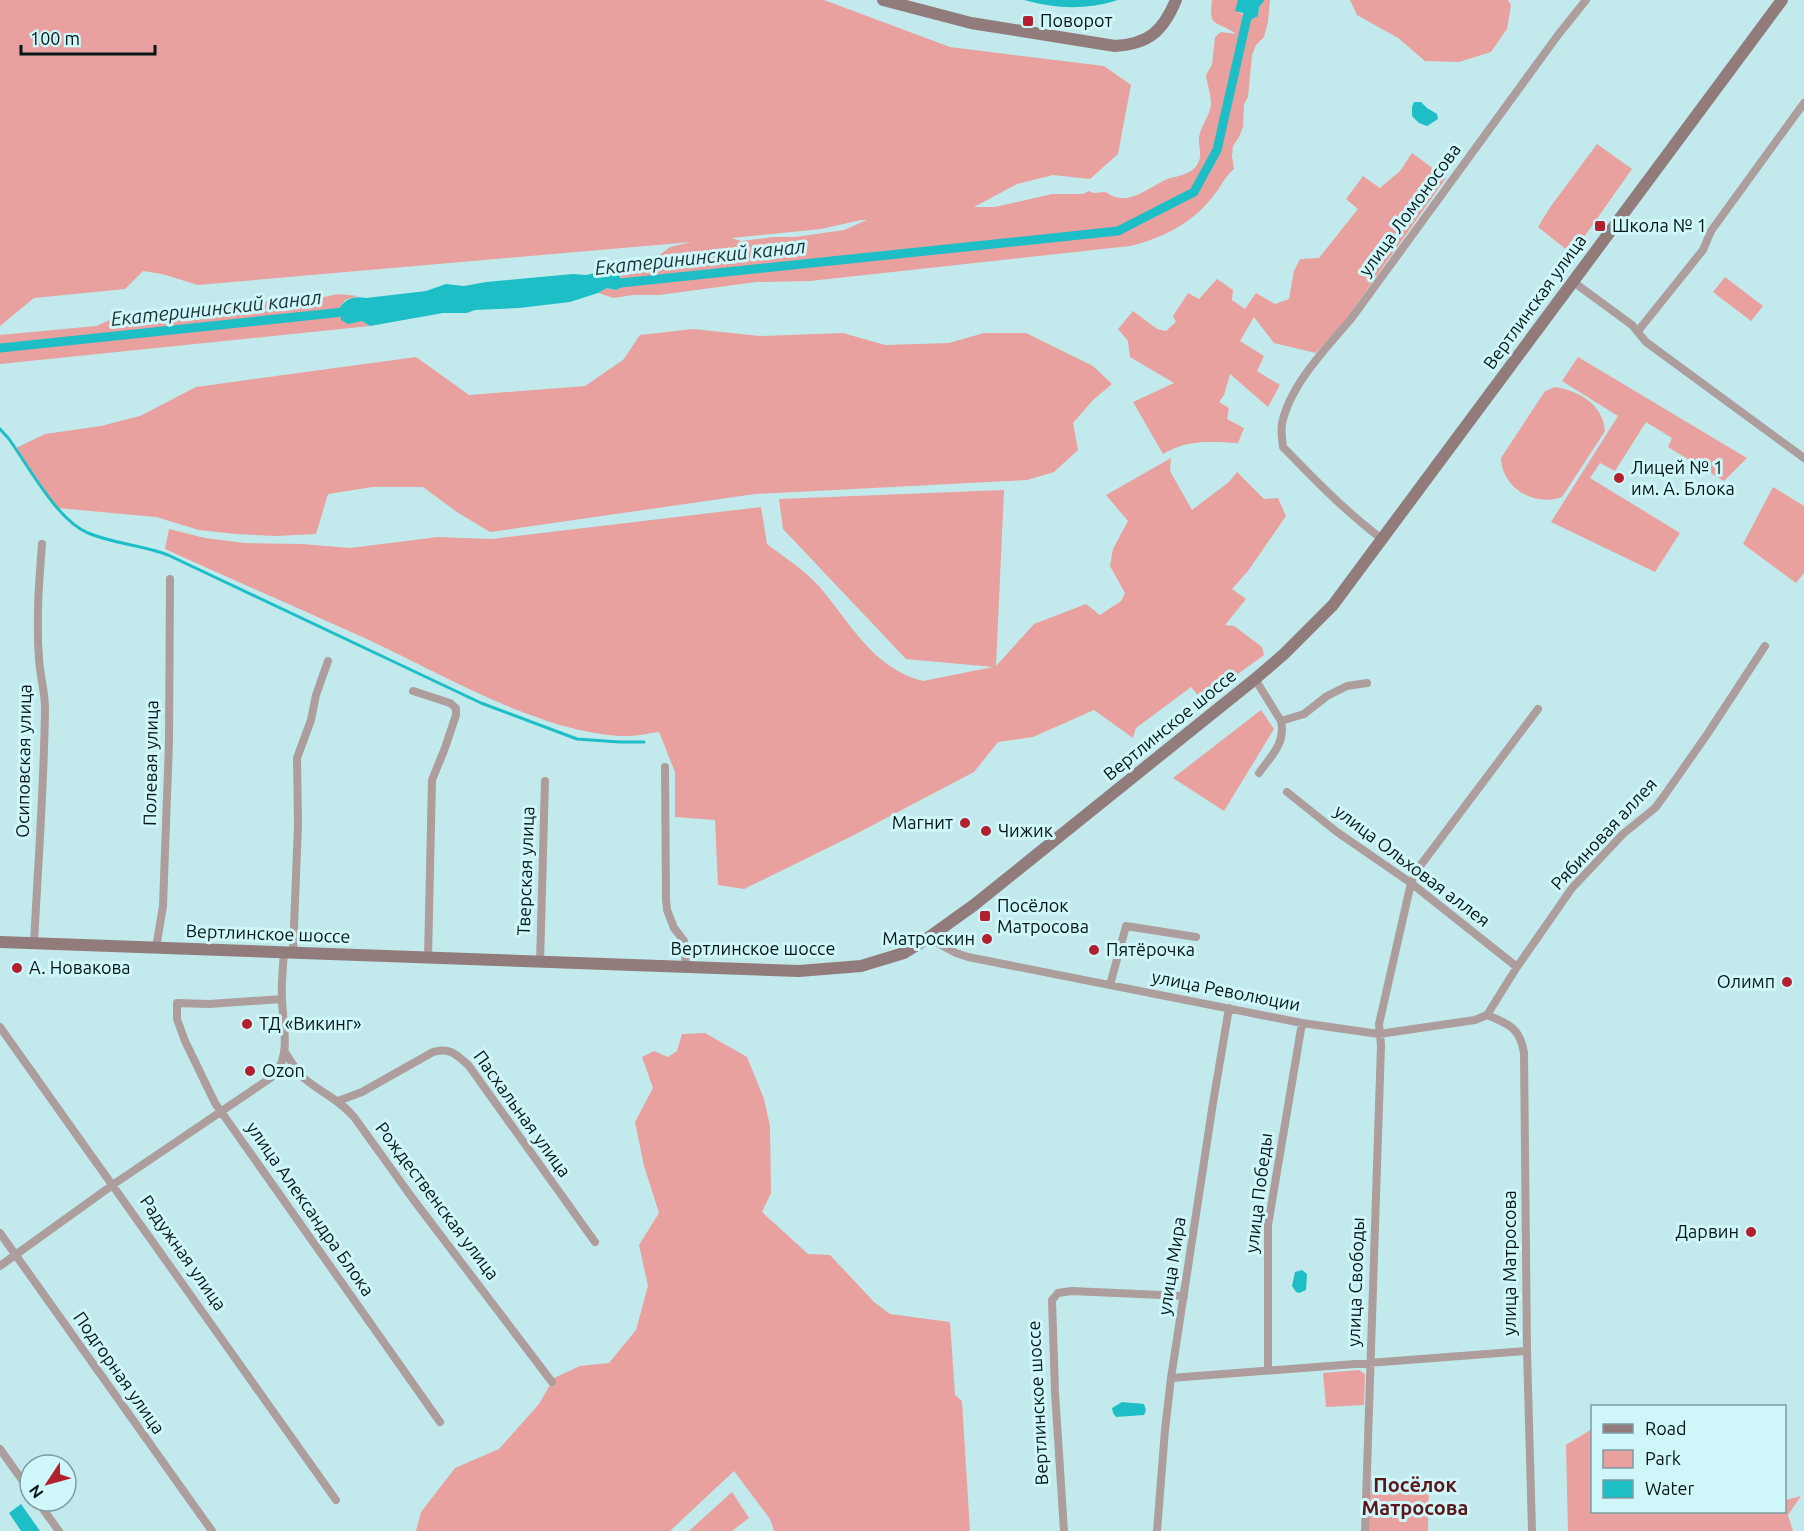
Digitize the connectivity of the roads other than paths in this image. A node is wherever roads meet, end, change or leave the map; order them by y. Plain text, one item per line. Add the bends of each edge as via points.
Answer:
1 (883, 0) edge
2 (1176, 0) edge
3 (1586, 0) edge
4 (1782, 0) edge
5 (1804, 103) edge
6 (1572, 281) junction
7 (1638, 331) junction
8 (1804, 458) edge
9 (1382, 539) junction
10 (42, 544) dead end
11 (170, 579) dead end
12 (1765, 646) dead end
13 (328, 661) dead end
14 (1255, 679) junction
15 (1366, 683) dead end
16 (413, 690) dead end
17 (1539, 709) dead end
18 (1281, 721) junction
19 (665, 767) dead end
20 (1259, 773) dead end
21 (545, 781) dead end
22 (1287, 792) dead end
23 (1411, 883) junction
24 (1196, 937) dead end
25 (928, 938) junction
26 (0, 942) edge
27 (33, 943) junction
28 (156, 948) junction
29 (289, 952) junction
30 (429, 958) junction
31 (540, 963) junction
32 (1517, 967) junction
33 (686, 968) junction
34 (1110, 985) junction
35 (282, 999) junction
36 (1229, 1008) junction
37 (1487, 1015) junction
38 (1302, 1023) junction
39 (0, 1026) edge
40 (1379, 1034) junction
41 (285, 1052) junction
42 (338, 1101) junction
43 (220, 1111) junction
44 (114, 1184) junction
45 (0, 1233) edge
46 (595, 1242) dead end
47 (15, 1255) junction
48 (0, 1266) edge
49 (1184, 1296) junction
50 (1527, 1351) junction
51 (1370, 1364) junction
52 (1268, 1370) junction
53 (1171, 1378) junction
54 (552, 1382) dead end
55 (440, 1422) dead end
56 (0, 1449) edge
57 (18, 1474) edge
58 (336, 1500) dead end
59 (46, 1513) edge
60 (59, 1531) edge
61 (212, 1531) edge
62 (1064, 1531) edge
63 (1158, 1531) edge
64 (1365, 1531) edge
65 (1532, 1531) edge

1 - 2 main road via 970,23 1115,46 1150,37 1159,30
3 - 9 street, улица Ломоносова via 1351,319 1319,356 1296,389 1281,425 1283,447
4 - 6 main road, Вертлинская улица
5 - 7 street via 1710,231 1703,250
6 - 7 street
6 - 9 main road, Вертлинская улица
7 - 8 street via 1646,342
9 - 14 main road, Вертлинское шоссе via 1314,626
10 - 27 street, Осиповская улица via 38,639 45,721
11 - 28 street, Полевая улица via 163,906
12 - 32 street, Рябиновая аллея via 1655,808 1623,834 1572,888
13 - 29 street via 297,759 298,825
14 - 18 street
14 - 25 main road, Вертлинское шоссе
15 - 18 street via 1347,686 1304,714
16 - 30 street via 456,708 432,780
17 - 23 street, улица Свободы
18 - 20 street via 1281,742
19 - 33 street via 665,886 674,928 684,940
21 - 31 street, Тверская улица
22 - 23 street, улица Ольховая аллея
23 - 32 street, улица Ольховая аллея
23 - 40 street, улица Свободы
24 - 34 street via 1126,926
25 - 33 main road, Вертлинское шоссе via 893,957 847,968
25 - 34 street, улица Революции via 968,957
26 - 27 main road, Вертлинское шоссе
27 - 28 main road, Вертлинское шоссе
28 - 29 main road, Вертлинское шоссе
29 - 30 main road, Вертлинское шоссе
29 - 35 street
30 - 31 main road, Вертлинское шоссе
31 - 33 main road, Вертлинское шоссе
32 - 37 street, Рябиновая аллея
34 - 36 street, улица Революции
35 - 41 street
35 - 43 street, улица Александра Блока via 177,1003 177,1019 185,1041
36 - 38 street, улица Революции
36 - 49 street, улица Мира
37 - 40 street, улица Революции
37 - 50 street, улица Матросова via 1516,1031 1524,1053
38 - 40 street, улица Революции
38 - 52 street, улица Победы via 1268,1226
39 - 44 street, Радужная улица
40 - 51 street, улица Свободы
41 - 42 street, Рождественская улица via 306,1079
41 - 43 street via 275,1075
42 - 46 street, Пасхальная улица via 434,1052 454,1052 469,1066
42 - 54 street, Рождественская улица via 354,1117
43 - 44 street
43 - 55 street, улица Александра Блока
44 - 47 street
44 - 58 street, Радужная улица
45 - 47 street, Подгорная улица
47 - 48 street
47 - 61 street, Подгорная улица
49 - 53 street, улица Мира
49 - 62 street, Вертлинское шоссе via 1071,1291 1058,1293 1052,1300
50 - 51 street
50 - 65 street, улица Матросова
51 - 52 street
51 - 64 street, улица Свободы
52 - 53 street
53 - 63 street, улица Мира
56 - 57 street
59 - 60 street

